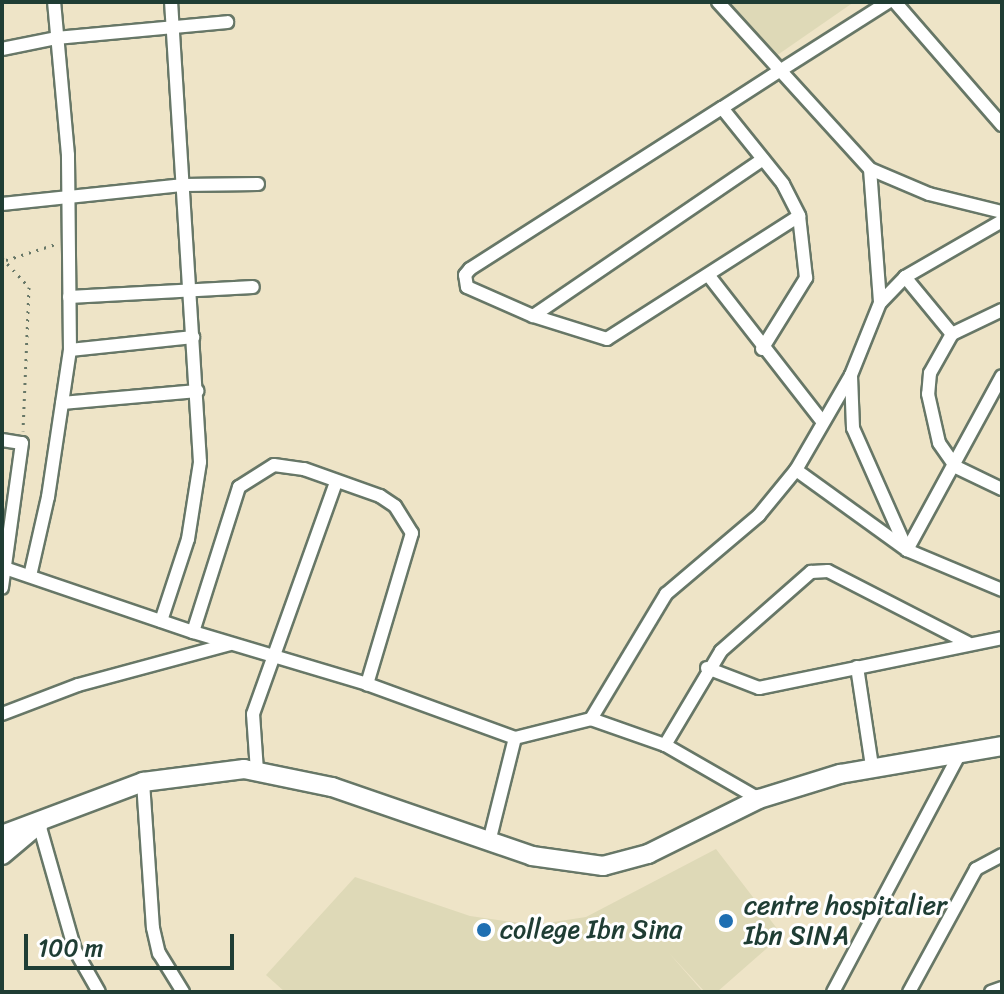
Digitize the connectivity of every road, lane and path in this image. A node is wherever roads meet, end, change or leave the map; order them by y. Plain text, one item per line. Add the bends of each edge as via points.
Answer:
1 (54, 2) edge
2 (171, 2) edge
3 (718, 2) edge
4 (888, 2) edge
5 (895, 2) edge
6 (227, 22) dead end
7 (174, 28) junction
8 (56, 38) junction
9 (2, 49) edge
10 (781, 70) junction
11 (722, 108) junction
12 (1002, 125) edge
13 (763, 159) junction
14 (870, 169) junction
15 (258, 184) dead end
16 (184, 185) junction
17 (68, 195) junction
18 (2, 204) edge
19 (1002, 212) edge
20 (799, 216) junction
21 (1002, 221) edge
22 (67, 240) junction
23 (4, 259) edge
24 (709, 276) junction
25 (905, 277) junction
26 (253, 287) dead end
27 (190, 289) junction
28 (69, 297) junction
29 (880, 303) junction
30 (1002, 310) edge
31 (533, 316) junction
32 (952, 334) junction
33 (193, 337) junction
34 (762, 349) junction
35 (70, 350) junction
36 (851, 375) junction
37 (1002, 376) edge
38 (197, 391) junction
39 (62, 403) junction
40 (821, 420) junction
41 (2, 440) edge
42 (22, 443) junction
43 (956, 467) junction
44 (796, 470) junction
45 (336, 482) junction
46 (1002, 489) edge
47 (907, 550) junction
48 (4, 568) edge
49 (30, 576) junction
50 (2, 588) edge
51 (1002, 590) edge
52 (161, 621) junction
53 (193, 632) junction
54 (1002, 638) edge
55 (968, 643) junction
56 (234, 644) junction
57 (277, 657) junction
58 (857, 667) junction
59 (707, 668) junction
60 (367, 684) junction
61 (2, 714) edge
62 (591, 719) junction
63 (515, 738) junction
64 (665, 745) junction
65 (1002, 746) edge
66 (961, 751) junction
67 (872, 766) junction
68 (257, 771) junction
69 (143, 782) junction
70 (759, 799) junction
71 (39, 824) junction
72 (2, 835) edge
73 (489, 842) junction
74 (2, 855) edge
75 (1002, 855) edge
76 (1002, 988) edge
77 (99, 992) edge
78 (183, 992) edge
79 (833, 992) edge
80 (909, 992) edge
81 (991, 992) edge

1 - 8 street
2 - 7 street
3 - 10 street
4 - 10 street
5 - 12 street
6 - 7 street
7 - 8 street
7 - 16 street
8 - 9 street
8 - 17 street
10 - 11 street
10 - 14 street
11 - 13 street
11 - 31 street via 465,275 467,287
13 - 20 street
13 - 31 street
14 - 19 street via 929,194
14 - 29 street
15 - 16 street
16 - 17 street
16 - 27 street
17 - 18 street
17 - 22 street
20 - 24 street
20 - 34 street via 806,278
21 - 25 street
22 - 23 path
22 - 28 street
23 - 42 path via 29,287
24 - 31 street via 607,339
24 - 34 street
25 - 29 street
25 - 32 street
26 - 27 street
27 - 28 street
27 - 33 street
28 - 35 street
29 - 36 street
30 - 32 street
32 - 43 street via 930,373 928,394 939,443
33 - 35 street
33 - 38 street
34 - 40 street
35 - 39 street
36 - 40 street
36 - 47 street via 853,428
37 - 43 street
38 - 39 street
38 - 52 street via 197,497
39 - 49 street
40 - 44 street
41 - 42 street
42 - 48 street
43 - 46 street
43 - 47 street
44 - 47 street
44 - 62 street via 759,515 687,570 666,594
45 - 53 street via 274,465 247,479 231,500
45 - 57 street
45 - 60 street via 395,506 412,533
47 - 51 street
48 - 49 street
48 - 50 street
49 - 52 street
52 - 53 street
53 - 56 street
54 - 55 street
55 - 58 street
55 - 59 street via 821,569 738,633
56 - 57 street
56 - 61 street via 78,685
57 - 60 street
57 - 68 street via 253,714
58 - 59 street via 759,688
58 - 67 street
59 - 64 street
60 - 63 street
62 - 63 street
62 - 64 street
63 - 73 street
64 - 70 street
65 - 66 main road
66 - 67 main road
66 - 79 street
67 - 70 main road
68 - 69 main road via 212,771
68 - 73 main road via 332,787
69 - 71 main road via 77,804
69 - 78 street via 153,928 159,953
70 - 73 main road via 648,854 615,864 584,865
71 - 72 main road
71 - 74 main road
71 - 77 street via 75,950
75 - 80 street via 976,869
76 - 81 street

